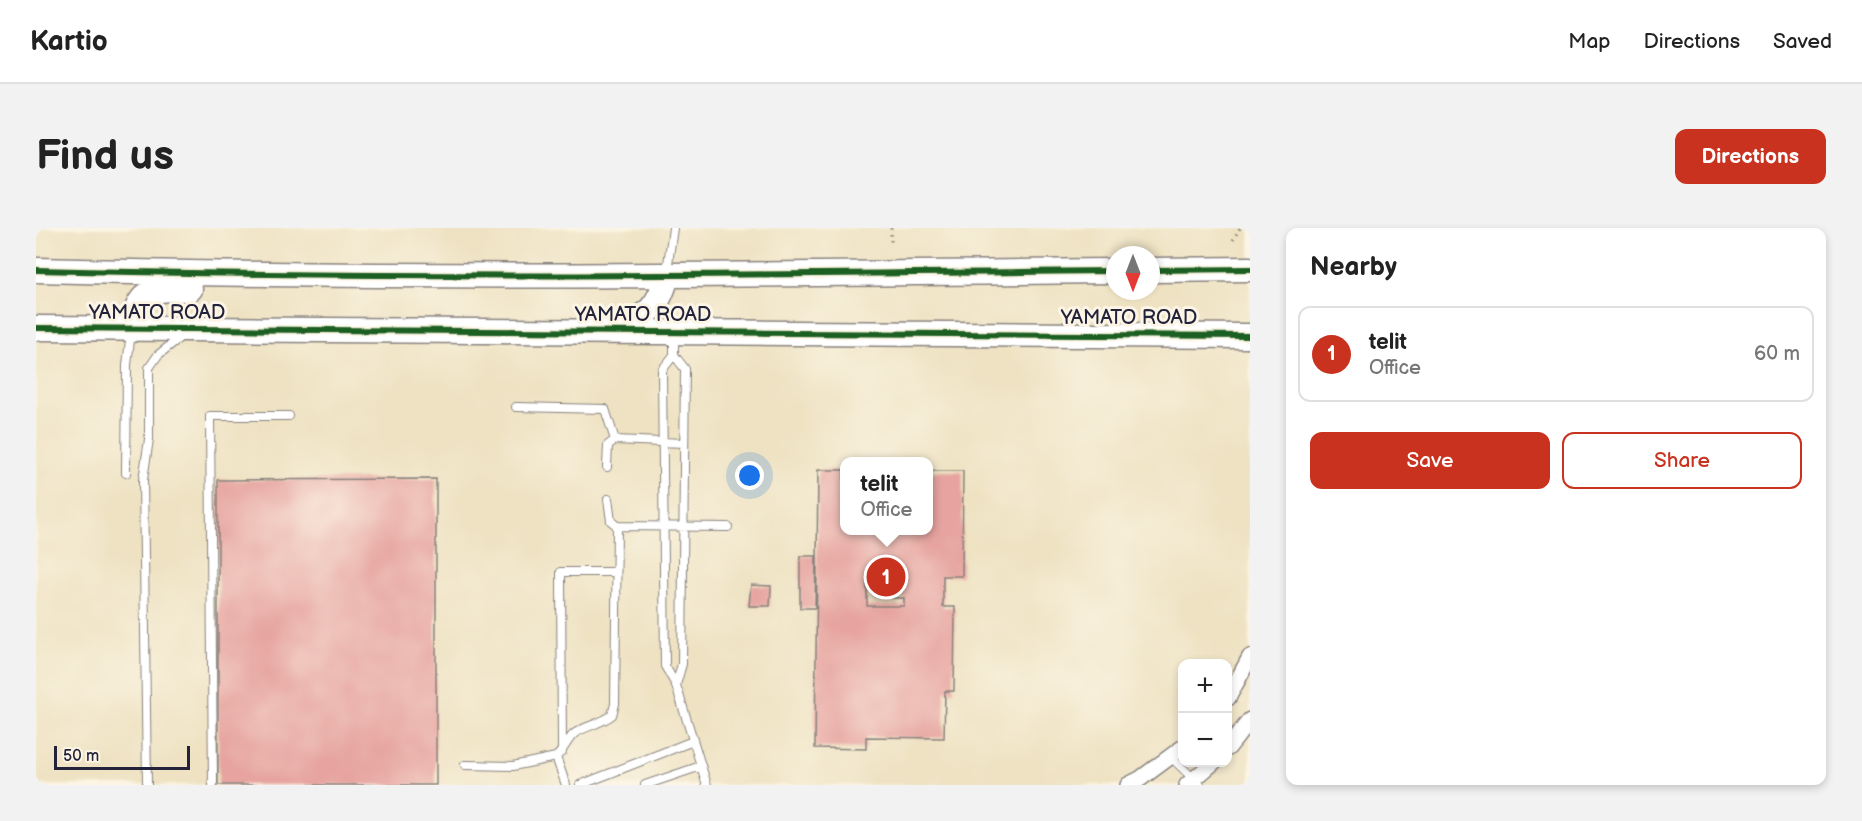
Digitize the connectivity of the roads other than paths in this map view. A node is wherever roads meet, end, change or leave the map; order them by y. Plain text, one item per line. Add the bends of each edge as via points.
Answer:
1 (673, 228) edge
2 (1250, 269) edge
3 (36, 270) edge
4 (1160, 270) edge
5 (1106, 271) edge
6 (309, 274) junction
7 (667, 276) junction
8 (36, 328) edge
9 (132, 330) junction
10 (188, 330) junction
11 (614, 331) junction
12 (1250, 336) edge
13 (674, 343) junction
14 (516, 407) dead end
15 (289, 416) dead end
16 (615, 440) junction
17 (663, 442) junction
18 (684, 443) junction
19 (607, 467) dead end
20 (126, 473) dead end
21 (608, 499) dead end
22 (617, 526) junction
23 (663, 526) junction
24 (683, 526) junction
25 (728, 527) dead end
26 (616, 572) junction
27 (1250, 657) edge
28 (676, 685) junction
29 (1232, 689) edge
30 (1250, 720) edge
31 (693, 741) junction
32 (1232, 742) edge
33 (1177, 752) edge
34 (559, 754) junction
35 (465, 765) dead end
36 (701, 766) junction
37 (1209, 767) edge
38 (1194, 783) edge
39 (147, 785) edge
40 (213, 785) edge
41 (566, 785) edge
42 (580, 785) edge
43 (645, 785) edge
44 (707, 785) edge
45 (1128, 785) edge

1 - 7 lane
2 - 4 main road
3 - 6 main road, YAMATO ROAD
5 - 7 main road, YAMATO ROAD
6 - 7 main road, YAMATO ROAD
6 - 9 main road via 288,284 263,288 160,289 141,300 134,311
7 - 11 main road via 661,297 646,315
8 - 9 main road, YAMATO ROAD
9 - 10 main road, YAMATO ROAD
9 - 20 lane via 127,364
10 - 11 main road, YAMATO ROAD
10 - 39 lane via 158,355 149,368 149,439 143,480
11 - 13 main road, YAMATO ROAD
12 - 13 main road, YAMATO ROAD
13 - 17 lane via 662,370
13 - 18 lane via 685,369
14 - 16 lane via 605,409
15 - 40 lane via 210,416
16 - 17 lane
16 - 19 lane via 608,445
17 - 18 lane
17 - 23 lane
18 - 24 lane
21 - 22 lane via 610,521
22 - 23 lane
22 - 26 lane
23 - 24 lane
23 - 28 lane via 665,666
24 - 25 lane
24 - 28 lane via 682,664
26 - 34 lane via 612,715 574,734
26 - 34 lane via 561,572
27 - 29 street
28 - 31 lane
30 - 32 street
31 - 36 lane
31 - 42 lane
33 - 38 lane
33 - 45 street
34 - 35 lane via 513,766
34 - 41 lane
36 - 43 lane
36 - 44 lane
37 - 38 street

